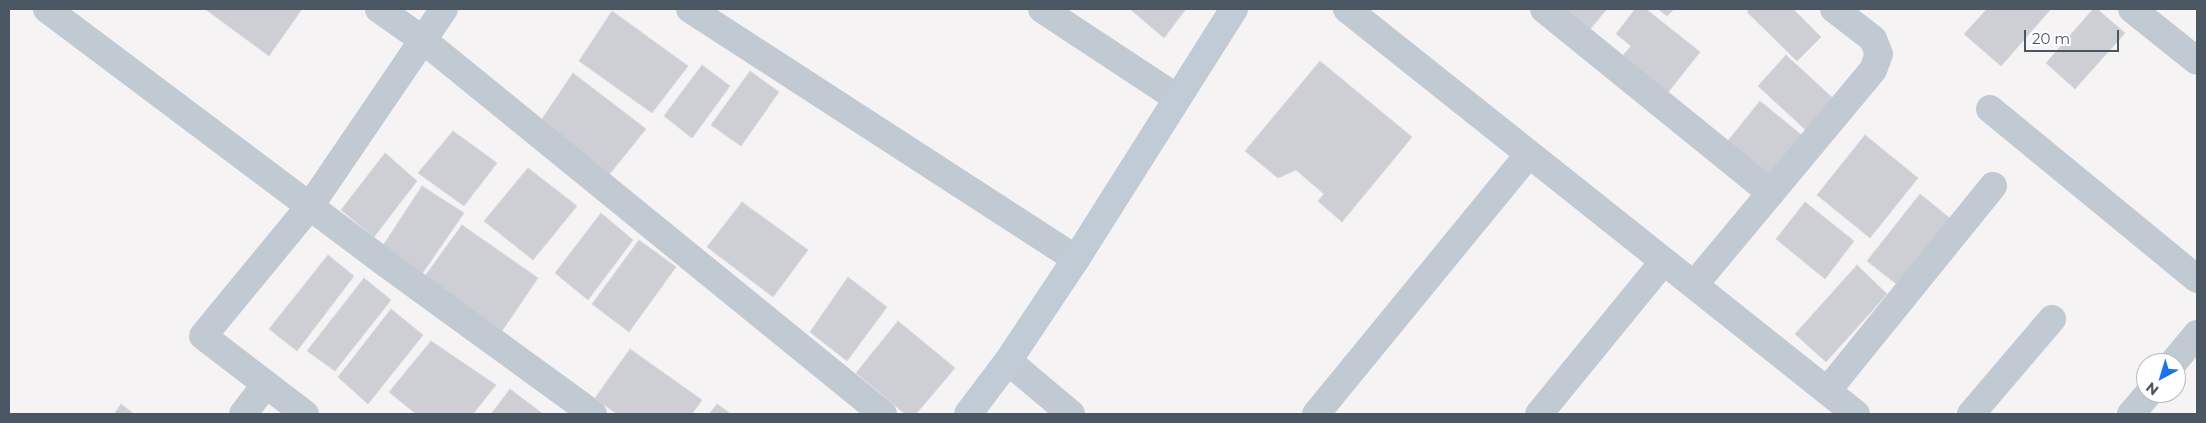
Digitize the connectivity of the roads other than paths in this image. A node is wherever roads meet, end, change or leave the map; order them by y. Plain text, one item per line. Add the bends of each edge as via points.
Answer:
1 (47, 9) edge
2 (379, 9) edge
3 (444, 9) edge
4 (690, 9) edge
5 (1042, 9) edge
6 (1234, 9) edge
7 (1347, 9) edge
8 (1544, 9) edge
9 (1834, 9) edge
10 (2132, 9) edge
11 (423, 40) junction
12 (2197, 61) edge
13 (1177, 98) junction
14 (1990, 109) dead end
15 (1530, 154) junction
16 (1993, 186) dead end
17 (1771, 193) junction
18 (310, 206) junction
19 (1076, 259) junction
20 (1664, 261) junction
21 (2197, 279) edge
22 (1694, 285) junction
23 (2052, 319) dead end
24 (2197, 334) edge
25 (2182, 353) edge
26 (1008, 361) junction
27 (266, 384) junction
28 (1827, 390) junction
29 (2140, 403) edge
30 (243, 414) edge
31 (305, 414) edge
32 (593, 414) edge
33 (883, 414) edge
34 (968, 414) edge
35 (1071, 414) edge
36 (1316, 414) edge
37 (1539, 414) edge
38 (1856, 414) edge
39 (1971, 414) edge
40 (2131, 414) edge

1 - 18 street
2 - 11 street
3 - 11 street
4 - 19 street
5 - 13 street
6 - 13 street
7 - 15 street
8 - 17 street
9 - 17 street via 1873,39 1879,54 1873,70
10 - 12 street
11 - 18 street
11 - 33 street
13 - 19 street
14 - 21 street
15 - 20 street
15 - 36 street
16 - 28 street
17 - 22 street
18 - 27 street via 203,336
18 - 32 street
19 - 26 street
20 - 22 street
20 - 37 street
22 - 28 street
23 - 39 street
24 - 25 street
26 - 34 street
26 - 35 street
27 - 30 street
27 - 31 street
28 - 38 street
29 - 40 street

